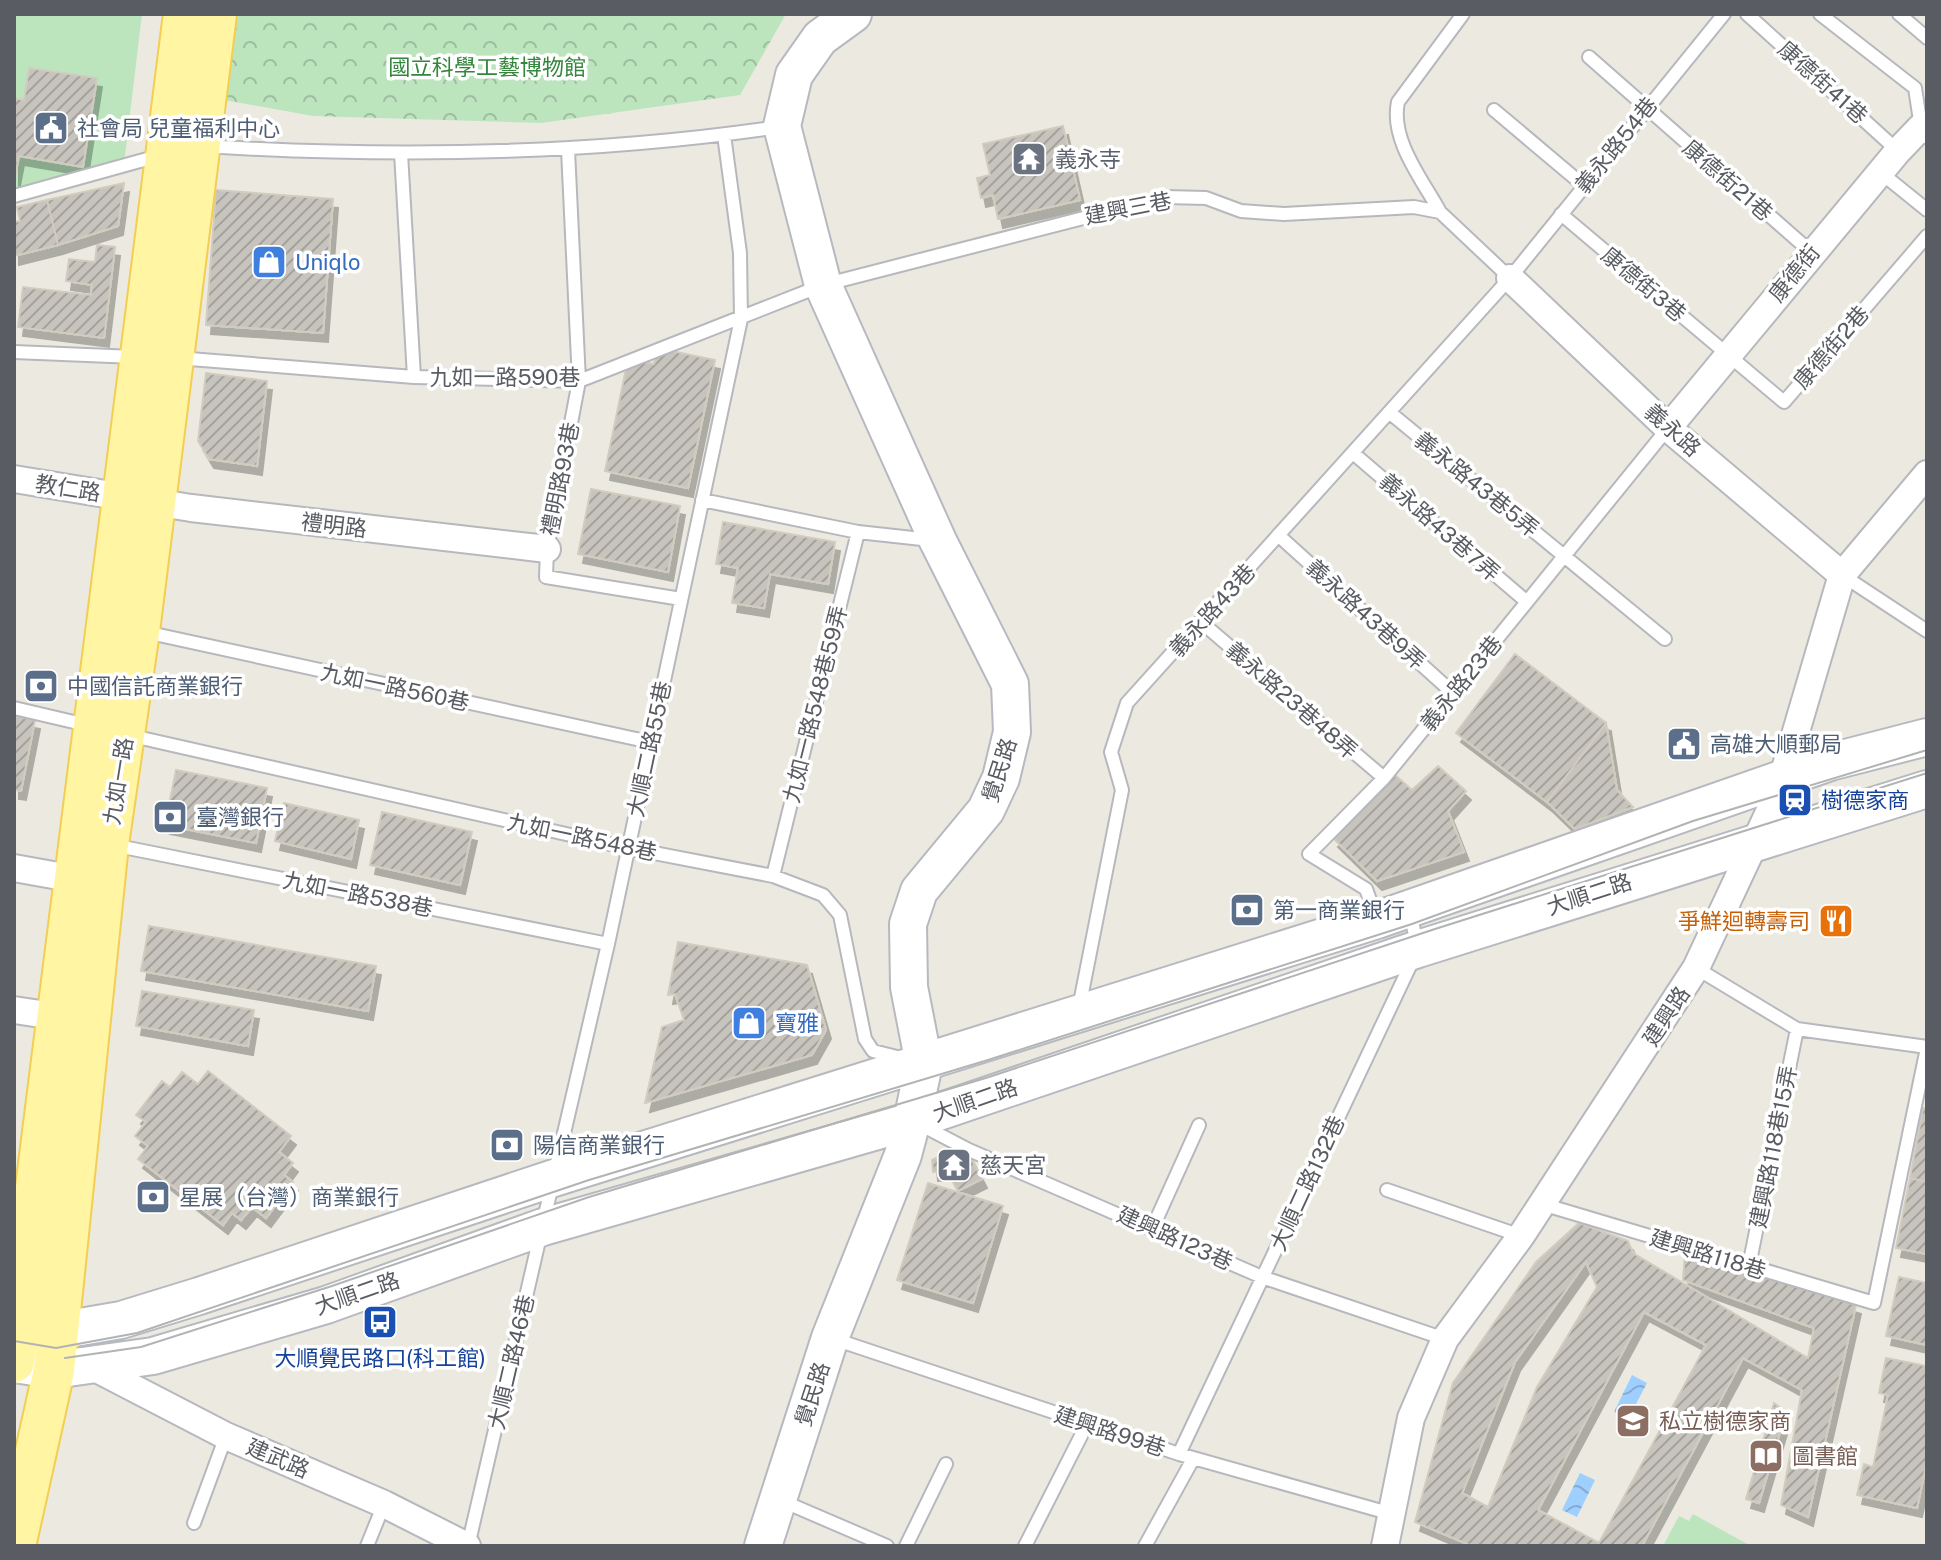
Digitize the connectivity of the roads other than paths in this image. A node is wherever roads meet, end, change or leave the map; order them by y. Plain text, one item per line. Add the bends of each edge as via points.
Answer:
1 (184, 14) edge
2 (216, 14) edge
3 (853, 14) edge
4 (1463, 14) edge
5 (1724, 14) edge
6 (1747, 14) edge
7 (1820, 14) edge
8 (1899, 14) edge
9 (1927, 38) edge
10 (1589, 57) dead end
11 (1645, 107) junction
12 (1494, 110) dead end
13 (782, 126) junction
14 (1924, 128) edge
15 (724, 135) junction
16 (184, 149) junction
17 (568, 150) junction
18 (1898, 151) junction
19 (401, 153) junction
20 (1880, 172) junction
21 (1583, 185) junction
22 (14, 196) edge
23 (1927, 210) edge
24 (1440, 212) junction
25 (1561, 214) junction
26 (1927, 236) edge
27 (1811, 252) junction
28 (1510, 278) junction
29 (823, 285) junction
30 (741, 319) junction
31 (14, 352) edge
32 (1728, 355) junction
33 (157, 358) junction
34 (414, 377) junction
35 (579, 381) junction
36 (1389, 412) junction
37 (1668, 428) junction
38 (1353, 453) junction
39 (1927, 474) edge
40 (14, 479) edge
41 (138, 499) junction
42 (702, 500) junction
43 (858, 532) junction
44 (1278, 535) junction
45 (938, 541) junction
46 (547, 549) junction
47 (1564, 556) junction
48 (1842, 575) junction
49 (681, 599) junction
50 (1527, 602) junction
51 (1201, 622) junction
52 (139, 631) junction
53 (1927, 631) edge
54 (1665, 639) dead end
55 (1453, 693) junction
56 (14, 708) edge
57 (110, 731) junction
58 (1927, 737) edge
59 (650, 742) junction
60 (1784, 777) junction
61 (1384, 778) junction
62 (1927, 789) edge
63 (1758, 840) junction
64 (108, 844) junction
65 (628, 848) junction
66 (14, 868) edge
67 (773, 876) junction
68 (75, 879) junction
69 (1393, 915) junction
70 (608, 944) junction
71 (1418, 949) junction
72 (1696, 968) junction
73 (14, 1010) edge
74 (1078, 1015) junction
75 (73, 1019) junction
76 (1797, 1029) junction
77 (1927, 1047) edge
78 (924, 1064) junction
79 (912, 1121) junction
80 (1199, 1125) dead end
81 (554, 1178) junction
82 (1387, 1190) dead end
83 (1542, 1204) junction
84 (543, 1227) junction
85 (1153, 1227) junction
86 (1521, 1236) junction
87 (1749, 1266) junction
88 (1262, 1277) junction
89 (830, 1338) junction
90 (1445, 1339) junction
91 (38, 1350) edge
92 (1087, 1424) junction
93 (226, 1436) junction
94 (1179, 1454) junction
95 (1193, 1459) junction
96 (946, 1464) dead end
97 (778, 1499) junction
98 (384, 1504) junction
99 (1392, 1514) junction
100 (194, 1523) dead end
101 (15, 1546) edge
102 (367, 1546) edge
103 (468, 1546) edge
104 (763, 1546) edge
105 (887, 1546) edge
106 (906, 1546) edge
107 (1025, 1546) edge
108 (1145, 1546) edge
109 (1385, 1546) edge

1 - 16 main road, 九如一路
2 - 16 main road, 九如一路
3 - 13 street, 覺民路 via 820,38 794,75
4 - 24 lane via 1398,102 1396,114 1400,137
5 - 11 lane, 義永路54巷
6 - 18 lane, 康德街41巷
7 - 14 lane via 1915,88
8 - 9 lane
10 - 11 lane, 康德街21巷
11 - 21 lane, 義永路54巷
11 - 27 lane, 康德街21巷
12 - 21 lane
13 - 15 lane
13 - 29 street, 覺民路
14 - 18 street, 康德街
15 - 17 lane
15 - 30 lane, 大順二路55巷 via 740,253
16 - 19 lane
16 - 22 lane
16 - 33 main road, 九如一路
17 - 19 lane
17 - 35 lane, 禮明路93巷
18 - 20 street, 康德街
19 - 34 lane
20 - 23 lane
20 - 27 street, 康德街
21 - 25 lane, 義永路54巷
24 - 28 lane
24 - 29 lane, 建興三巷 via 1414,207 1284,214 1241,211 1206,198 1165,197
25 - 28 lane, 義永路54巷
25 - 32 lane, 康德街3巷
26 - 32 lane, 康德街2巷 via 1784,402
27 - 32 street, 康德街
28 - 36 lane, 義永路43巷
28 - 37 street, 義永路
29 - 30 lane, 九如一路590巷
29 - 45 street, 覺民路
30 - 35 lane, 九如一路590巷
30 - 42 lane, 大順二路55巷
31 - 33 lane, 九如一路590巷
32 - 37 street, 康德街
33 - 34 lane, 九如一路590巷
33 - 41 main road, 九如一路
34 - 35 lane, 九如一路590巷
35 - 46 lane, 禮明路93巷
36 - 38 lane, 義永路43巷
36 - 47 lane, 義永路43巷5弄
37 - 47 lane, 義永路23巷
37 - 48 street, 義永路
38 - 44 lane, 義永路43巷
38 - 50 lane, 義永路43巷7弄
39 - 48 street, 建興路
40 - 41 street, 教仁路
41 - 46 street, 禮明路
41 - 52 main road, 九如一路
41 - 57 main road, 九如一路
42 - 43 lane
42 - 49 lane, 大順二路55巷
43 - 45 lane
43 - 67 lane, 九如一路548巷59弄
44 - 51 lane, 義永路43巷
44 - 55 lane, 義永路43巷9弄
45 - 78 street, 覺民路 via 1010,684 1012,732 1001,778 986,810 919,891 908,924 909,987
46 - 49 lane, 禮明路93巷 via 546,577
47 - 50 lane, 義永路23巷
47 - 54 lane, 義永路43巷5弄
48 - 53 lane
48 - 60 street, 建興路
49 - 59 lane, 大順二路55巷
50 - 55 lane, 義永路23巷
51 - 61 lane, 義永路23巷48弄
51 - 74 lane, 義永路43巷 via 1127,703 1111,752 1122,790
52 - 57 main road, 九如一路
52 - 59 lane, 九如一路560巷
55 - 61 lane, 義永路23巷
56 - 57 lane, 九如一路548巷
57 - 64 main road, 九如一路
57 - 65 lane, 九如一路548巷
57 - 68 main road, 九如一路
58 - 60 street, 大順二路
59 - 65 lane, 大順二路55巷
60 - 63 street, 建興路
60 - 69 street, 大順二路
61 - 69 lane, 義永路23巷 via 1309,854 1366,889
62 - 63 street, 大順二路
63 - 71 street, 大順二路
63 - 72 street, 建興路
64 - 70 lane, 九如一路538巷
64 - 75 main road, 九如一路
65 - 67 lane, 九如一路548巷
65 - 70 lane, 大順二路55巷
66 - 68 street
67 - 78 lane, 九如一路548巷 via 823,895 840,915 865,1039 873,1051
68 - 75 main road, 九如一路
69 - 71 lane
69 - 74 street, 大順二路
70 - 81 lane, 大順二路55巷
71 - 79 street, 大順二路
71 - 88 lane, 大順二路132巷
72 - 76 lane
72 - 83 street, 建興路
73 - 75 street
74 - 78 street, 大順二路
75 - 91 main road, 九如一路
76 - 77 lane
76 - 87 lane, 建興路118巷15弄
77 - 87 lane, 建興路118巷 via 1874,1303
78 - 79 street, 覺民路
78 - 81 street, 大順二路
79 - 84 street, 大順二路
79 - 85 lane, 建興路123巷
79 - 89 street, 覺民路
80 - 85 lane
81 - 84 lane, 大順二路46巷
81 - 91 street, 大順二路
82 - 86 lane
83 - 86 street, 建興路
83 - 87 lane, 建興路118巷
84 - 91 street, 大順二路 via 326,1305 153,1356
84 - 103 lane, 大順二路46巷
85 - 88 lane, 建興路123巷
86 - 90 street, 建興路
88 - 90 lane, 建興路123巷
88 - 94 lane, 大順二路132巷
89 - 92 lane, 建興路99巷
89 - 97 street, 覺民路
90 - 99 street, 建興路 via 1411,1418
91 - 93 street, 建武路
91 - 101 main road, 九如一路
92 - 94 lane, 建興路99巷
92 - 107 lane
93 - 98 street, 建武路
93 - 100 lane
94 - 95 lane, 建興路99巷
95 - 99 lane, 建興路99巷
95 - 108 lane
96 - 106 lane
97 - 104 street, 覺民路
97 - 105 lane
98 - 102 lane
98 - 103 street, 建武路
99 - 109 street, 建興路

